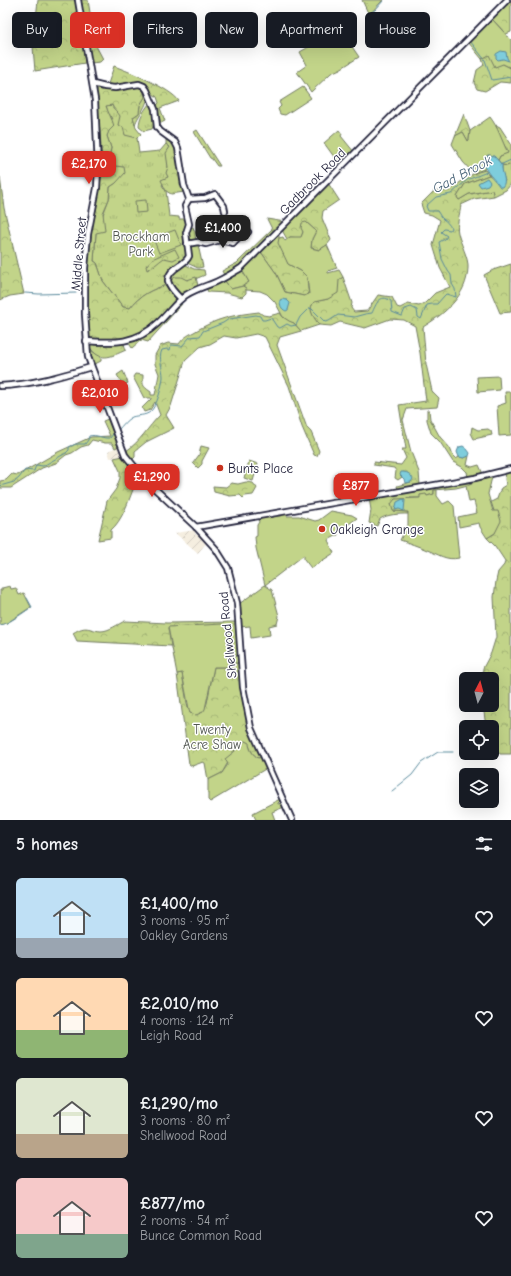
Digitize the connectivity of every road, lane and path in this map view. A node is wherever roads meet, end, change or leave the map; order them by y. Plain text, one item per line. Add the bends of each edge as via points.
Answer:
1 (78, 0) edge
2 (507, 0) edge
3 (93, 84) junction
4 (189, 199) junction
5 (225, 211) dead end
6 (246, 229) dead end
7 (187, 244) junction
8 (181, 299) junction
9 (86, 341) junction
10 (90, 367) junction
11 (0, 386) edge
12 (125, 455) joint
13 (511, 469) edge
14 (196, 527) junction
15 (292, 820) edge

1 - 3 street, Middle Street
2 - 8 street, Gadbrook Road via 241,268
3 - 4 street via 115,88 139,84 147,90 155,109 157,127 175,142 178,148
3 - 9 street, Middle Street via 98,168 86,249
4 - 5 street via 205,198 215,194
4 - 7 street via 185,206 189,224 186,233
6 - 7 street via 233,243 220,240 206,244
7 - 8 street via 188,259 172,270 168,277 169,286
8 - 9 street, Gadbrook Road via 158,323 138,336 118,342
9 - 10 street, Middle Street
10 - 11 street via 18,386
10 - 12 street, Middle Street
12 - 14 street, Shellwood Road via 154,488
13 - 14 street via 475,478
14 - 15 street, Shellwood Road via 220,553 230,573 237,603 243,686 251,728

